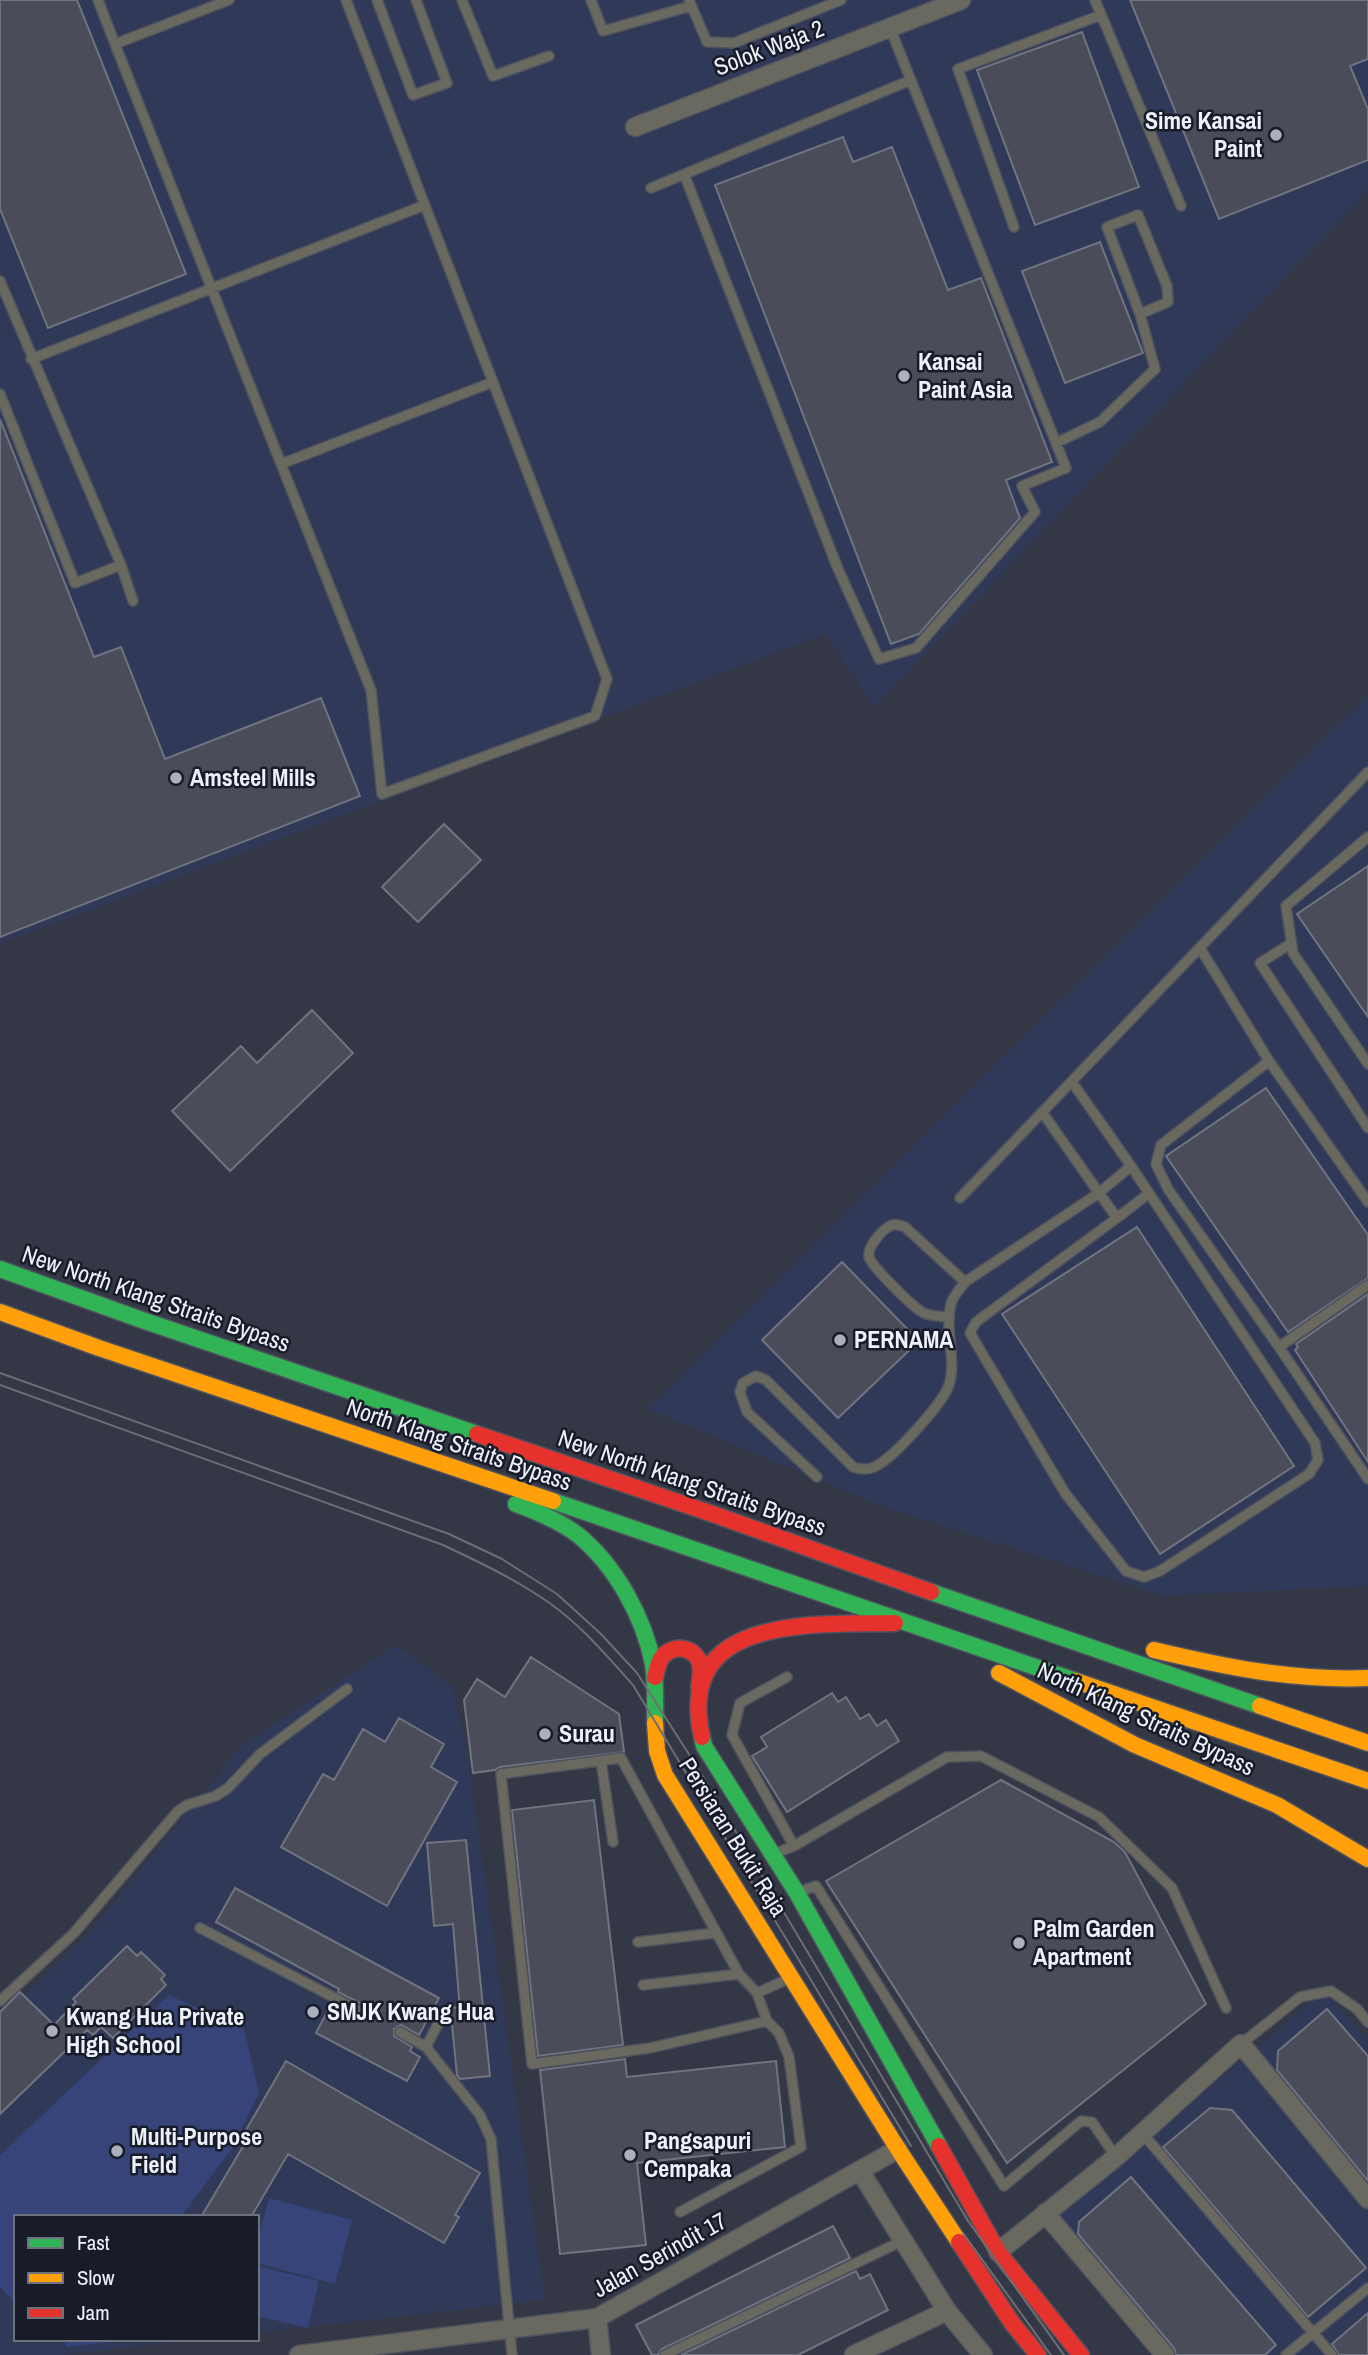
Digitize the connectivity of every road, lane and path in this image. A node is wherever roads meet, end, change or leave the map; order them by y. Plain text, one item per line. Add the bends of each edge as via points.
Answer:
1 (98, 0) edge
2 (229, 0) edge
3 (346, 0) edge
4 (377, 0) edge
5 (416, 0) edge
6 (462, 0) edge
7 (591, 0) edge
8 (841, 0) edge
9 (961, 0) edge
10 (1095, 0) edge
11 (690, 3) edge
12 (1101, 15) junction
13 (890, 28) junction
14 (115, 44) junction
15 (549, 56) dead end
16 (911, 80) junction
17 (635, 127) dead end
18 (684, 174) junction
19 (651, 188) dead end
20 (425, 205) junction
21 (1181, 206) dead end
22 (1014, 227) dead end
23 (0, 281) edge
24 (212, 288) junction
25 (1140, 314) junction
26 (32, 359) junction
27 (493, 382) junction
28 (0, 394) edge
29 (1056, 443) junction
30 (281, 464) junction
31 (121, 565) junction
32 (133, 601) dead end
33 (1368, 772) edge
34 (1368, 837) edge
35 (1290, 944) junction
36 (1200, 948) junction
37 (1269, 1061) junction
38 (1368, 1064) edge
39 (1072, 1082) junction
40 (1042, 1112) junction
41 (1368, 1128) edge
42 (1131, 1166) junction
43 (1100, 1192) junction
44 (1148, 1194) junction
45 (960, 1198) dead end
46 (1368, 1202) edge
47 (1116, 1218) junction
48 (0, 1269) edge
49 (965, 1282) junction
50 (1368, 1285) edge
51 (0, 1312) edge
52 (949, 1317) junction
53 (1279, 1347) junction
54 (353, 1433) junction
55 (817, 1477) dead end
56 (1368, 1479) edge
57 (1011, 1621) junction
58 (902, 1623) junction
59 (787, 1676) dead end
60 (655, 1677) junction
61 (1368, 1678) edge
62 (347, 1689) dead end
63 (699, 1690) junction
64 (1368, 1743) edge
65 (601, 1761) junction
66 (1368, 1781) edge
67 (613, 1842) dead end
68 (794, 1846) junction
69 (773, 1854) junction
70 (1368, 1859) edge
71 (797, 1893) junction
72 (200, 1928) dead end
73 (715, 1933) junction
74 (638, 1942) dead end
75 (739, 1974) junction
76 (791, 1977) junction
77 (643, 1986) dead end
78 (757, 1993) junction
79 (0, 2001) edge
80 (1226, 2008) dead end
81 (364, 2012) dead end
82 (440, 2020) dead end
83 (767, 2021) junction
84 (1368, 2022) edge
85 (400, 2032) dead end
86 (1241, 2045) junction
87 (426, 2047) junction
88 (1143, 2133) junction
89 (898, 2149) junction
90 (1116, 2157) junction
91 (860, 2171) junction
92 (1368, 2199) edge
93 (680, 2212) dead end
94 (1045, 2213) junction
95 (904, 2240) junction
96 (998, 2252) junction
97 (1368, 2288) edge
98 (947, 2311) junction
99 (597, 2318) junction
100 (509, 2329) junction
101 (1312, 2332) junction
102 (436, 2347) edge
103 (347, 2352) edge
104 (299, 2355) edge
105 (512, 2355) edge
106 (601, 2355) edge
107 (665, 2355) edge
108 (854, 2355) edge
109 (983, 2355) edge
110 (1038, 2355) edge
111 (1081, 2355) edge
112 (1165, 2355) edge
113 (1286, 2355) edge
114 (1332, 2355) edge

1 - 14 lane
2 - 14 lane
3 - 20 lane
4 - 5 lane via 413,95 447,83
6 - 15 lane via 493,76
7 - 11 lane via 603,32
8 - 11 lane via 734,43 707,42
9 - 13 street, Solok Waja 2
10 - 12 lane
12 - 21 lane
12 - 22 lane via 958,69
13 - 16 lane
13 - 17 street, Solok Waja 2
14 - 24 lane
16 - 18 lane
16 - 29 lane
18 - 19 lane
18 - 29 lane via 838,569 879,659 916,648 1035,512 1022,486 1066,468
20 - 24 lane
20 - 27 lane
23 - 26 lane
24 - 26 lane
24 - 30 lane
25 - 25 lane via 1168,302 1167,286 1138,215 1107,227
25 - 29 lane via 1155,369 1100,422
26 - 31 lane
27 - 30 lane
27 - 30 lane via 607,679 595,716 382,794 371,691
28 - 31 lane via 75,583
31 - 32 lane
33 - 36 lane
34 - 35 lane via 1286,905
35 - 38 lane
35 - 41 lane via 1260,963
36 - 37 lane
36 - 39 lane
37 - 46 lane
37 - 53 lane via 1161,1145 1156,1164 1168,1189
39 - 40 lane
39 - 42 lane
40 - 43 lane
40 - 45 lane
42 - 43 lane
42 - 44 lane
43 - 47 lane
43 - 49 lane
44 - 47 lane
44 - 47 lane via 1315,1443 1318,1461 1309,1474 1144,1577 1126,1572 1065,1493 970,1333 976,1322
48 - 57 main road, New North Klang Straits Bypass
49 - 52 lane via 951,1301
49 - 52 lane via 897,1224 889,1226 870,1248 869,1258 875,1266 917,1308
50 - 53 lane
51 - 54 main road, North Klang Straits Bypass
52 - 55 lane via 948,1385 934,1409 874,1467 853,1467 766,1380 756,1376 743,1383 740,1392 747,1412
53 - 56 lane
54 - 58 main road, North Klang Straits Bypass
54 - 60 main road, Persiaran Bukit Raja via 452,1482 536,1511 578,1535 599,1554 641,1623
57 - 61 main road via 1075,1630 1256,1674
57 - 64 main road, New North Klang Straits Bypass
58 - 63 main road, Persiaran Bukit Raja via 775,1629 746,1638 715,1659
58 - 66 main road, North Klang Straits Bypass
58 - 70 main road, North Klang Straits Bypass via 1135,1745 1277,1805
59 - 68 lane via 740,1703 732,1735
60 - 63 main road via 669,1650 689,1650 701,1667
60 - 76 main road, Persiaran Bukit Raja via 654,1735 665,1775
62 - 79 lane via 260,1754 228,1788 178,1811 74,1933
63 - 69 main road, Persiaran Bukit Raja via 696,1709 704,1746
65 - 67 lane
65 - 73 lane via 621,1758
65 - 83 lane via 501,1774 533,2064 650,2048
68 - 69 lane
68 - 80 lane via 947,1757 982,1756 1099,1817 1172,1888
69 - 71 main road, Persiaran Bukit Raja
71 - 90 lane via 816,1886 1004,2186 1081,2121 1092,2122
71 - 96 main road, Persiaran Bukit Raja
72 - 81 lane
73 - 74 lane
73 - 75 lane
75 - 77 lane
75 - 78 lane
76 - 78 lane
76 - 89 main road, Persiaran Bukit Raja
78 - 83 lane
82 - 87 lane
83 - 93 lane via 779,2033 789,2057 801,2147
84 - 86 lane via 1331,1991 1300,1997
85 - 87 lane
86 - 88 street
86 - 92 street
87 - 100 lane via 480,2115 491,2140
88 - 90 street
88 - 101 lane
89 - 91 street, Jalan Serindit 17
89 - 110 main road, Persiaran Bukit Raja via 1012,2323
90 - 94 street
91 - 95 street
91 - 99 street, Jalan Serindit 17
94 - 96 street
94 - 112 street
95 - 98 street
95 - 107 lane
96 - 111 main road, Persiaran Bukit Raja
97 - 101 lane
98 - 108 street
98 - 109 street
99 - 100 street, Jalan Serindit 17
99 - 106 street
100 - 102 street, Jalan Serindit 17
100 - 105 lane
101 - 113 lane
101 - 114 lane
102 - 103 street, Jalan Serindit 17
103 - 104 street, Jalan Serindit 17

